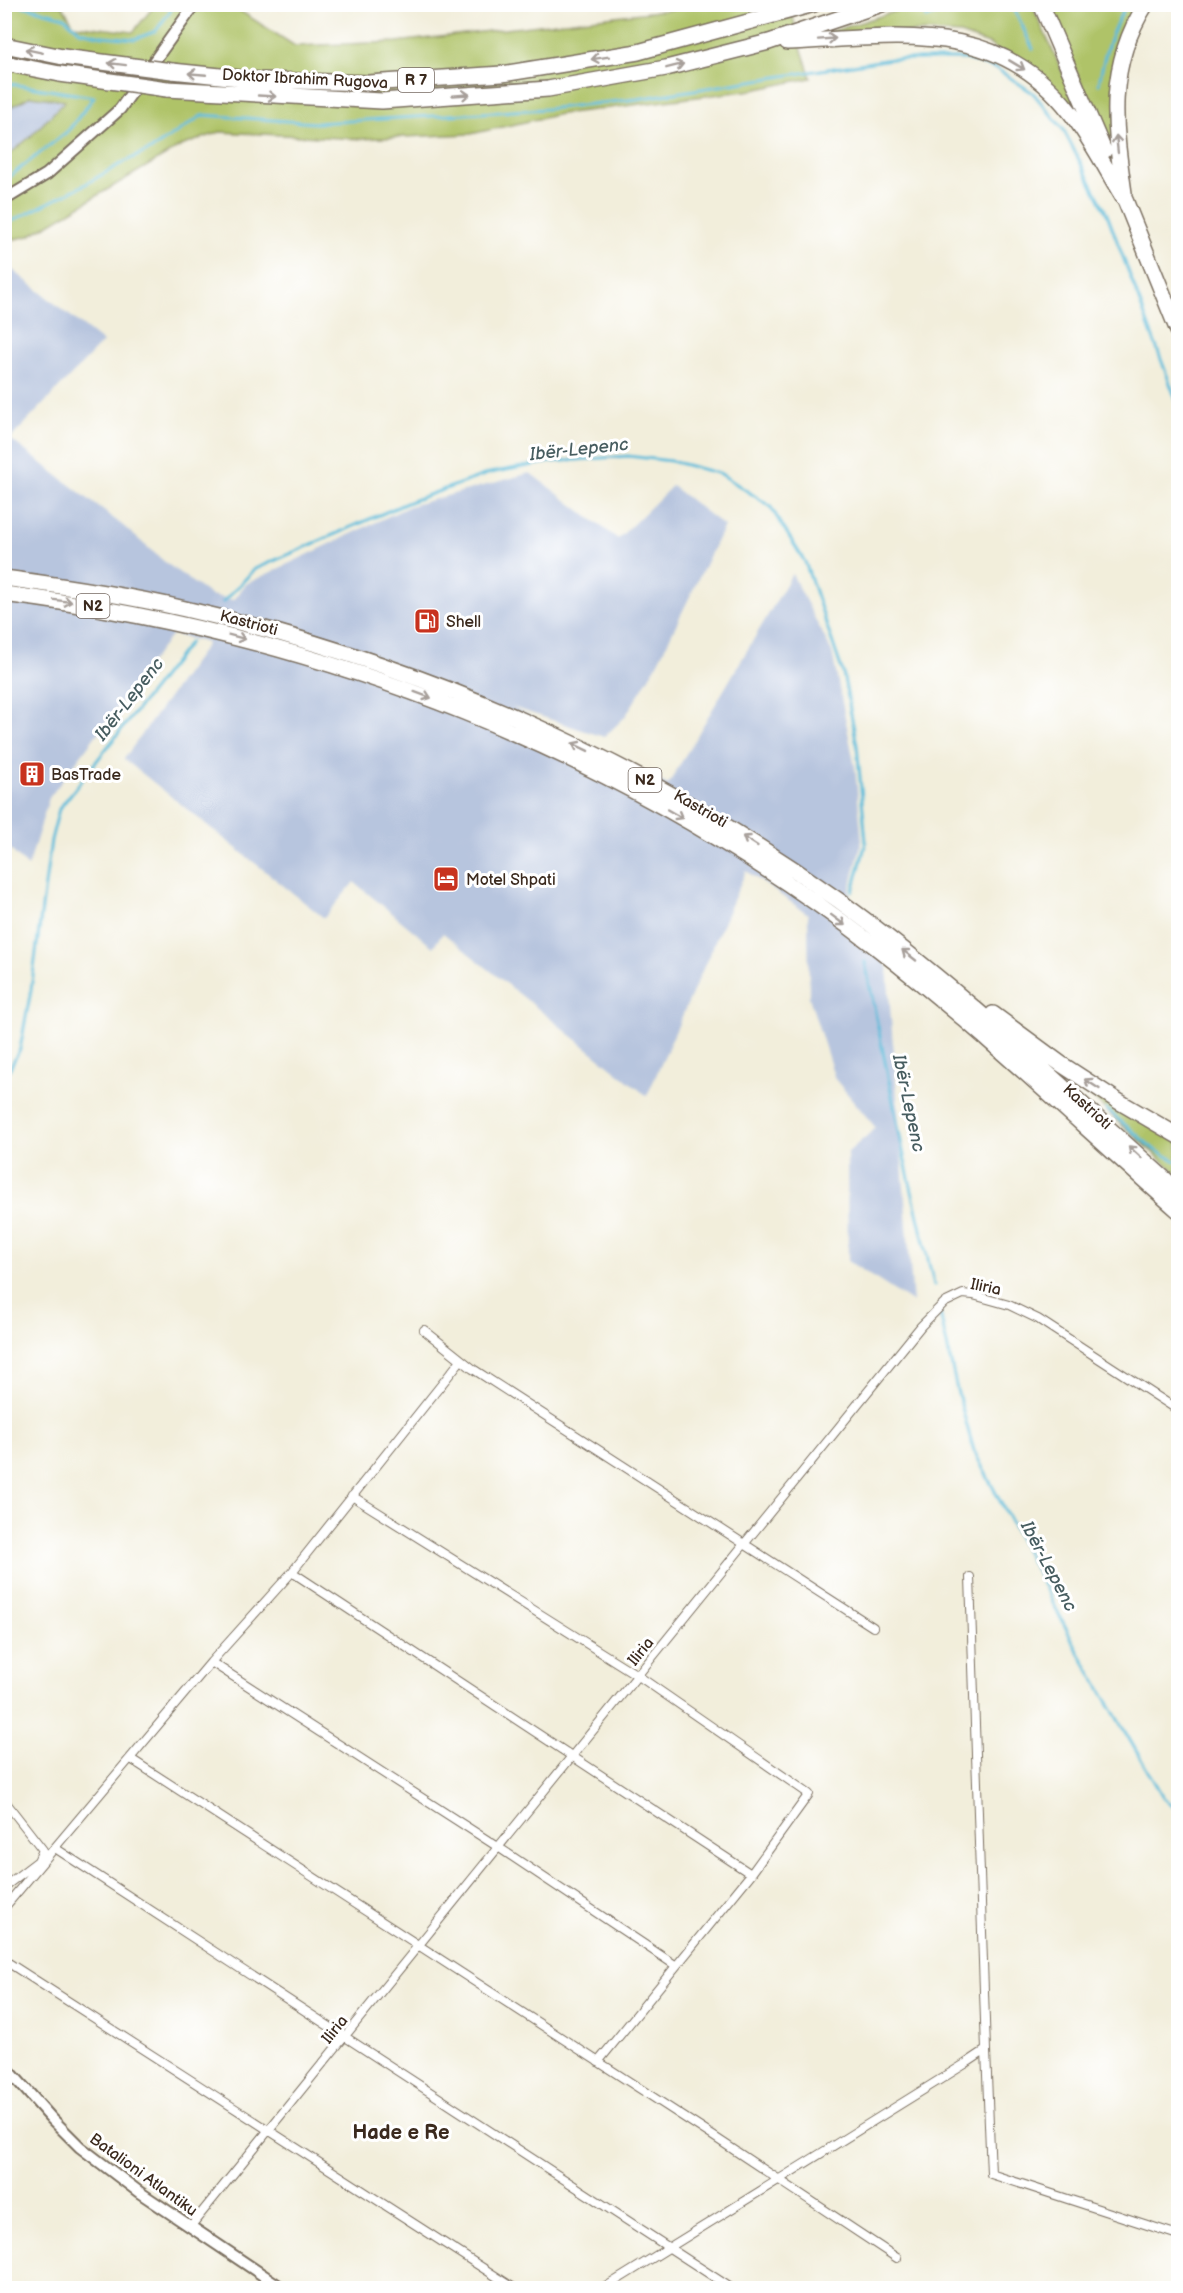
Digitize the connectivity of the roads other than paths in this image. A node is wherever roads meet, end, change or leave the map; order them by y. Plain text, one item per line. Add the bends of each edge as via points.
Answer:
1 (195, 4) edge
2 (814, 4) edge
3 (882, 4) edge
4 (1041, 4) edge
5 (1146, 4) edge
6 (769, 42) junction
7 (4, 45) edge
8 (4, 63) edge
9 (4, 200) edge
10 (1126, 202) junction
11 (1179, 331) edge
12 (4, 578) edge
13 (4, 594) edge
14 (930, 971) junction
15 (1179, 1136) edge
16 (1179, 1191) edge
17 (1179, 1210) edge
18 (424, 1330) dead end
19 (461, 1360) junction
20 (1179, 1410) edge
21 (352, 1496) junction
22 (744, 1544) junction
23 (292, 1572) junction
24 (970, 1577) dead end
25 (873, 1627) dead end
26 (212, 1662) junction
27 (637, 1675) junction
28 (573, 1755) junction
29 (131, 1759) junction
30 (4, 1800) edge
31 (498, 1847) junction
32 (55, 1848) junction
33 (751, 1874) junction
34 (4, 1887) edge
35 (4, 1908) edge
36 (418, 1944) junction
37 (4, 1960) edge
38 (675, 1965) junction
39 (344, 2038) junction
40 (986, 2049) junction
41 (598, 2062) junction
42 (4, 2065) edge
43 (270, 2130) junction
44 (778, 2179) junction
45 (190, 2228) junction
46 (1179, 2235) edge
47 (670, 2248) junction
48 (897, 2258) dead end
49 (282, 2289) edge
50 (514, 2289) edge
51 (604, 2289) edge
52 (731, 2289) edge

1 - 9 street via 120,109 47,174
2 -> 7 highway, Doktor Ibrahim Rugova / R 7, bridge via 638,52 502,74 369,83 259,80 172,71
3 - 6 highway, Doktor Ibrahim Rugova / R 7
4 - 10 highway
10 -> 5 highway via 1115,123 1115,91 1126,46
8 -> 6 highway, Doktor Ibrahim Rugova / R 7, bridge via 60,75 167,89 382,101 548,89 666,68
6 -> 10 highway via 907,36 958,41 1015,63 1038,79 1072,114
10 - 11 highway
14 -> 12 highway, Kastrioti / N2 via 838,900 734,831 629,771 520,719 400,671 275,631 135,598
13 -> 17 highway, Kastrioti / N2 via 180,623 335,664 435,699 621,784 746,856 876,948 972,1026
15 -> 14 highway via 1070,1070
16 -> 14 highway, Kastrioti / N2
18 - 19 street
19 - 21 street
19 - 22 street
20 - 22 street, Iliria via 1022,1311 963,1294 944,1303 921,1326
21 - 23 street
21 - 27 street
22 - 25 street
22 - 27 street, Iliria
23 - 26 street
23 - 28 street
24 - 40 street
26 - 29 street
26 - 31 street
27 - 28 street, Iliria
27 - 33 street via 809,1794
28 - 31 street, Iliria
28 - 33 street
29 - 32 street
29 - 36 street
30 - 34 street via 43,1850 38,1860
31 - 36 street, Iliria
31 - 38 street
32 - 35 street
32 - 39 street
33 - 38 street
36 - 39 street, Iliria
36 - 41 street
37 - 43 street
38 - 41 street
39 - 43 street, Iliria
39 - 47 street
40 - 44 street
40 - 46 street via 991,2174
41 - 44 street
42 - 45 street, Batalioni Atlantiku via 80,2147
43 - 45 street, Iliria
43 - 50 street
44 - 47 street
44 - 48 street
45 - 49 street, Batalioni Atlantiku
47 - 51 street
47 - 52 street

